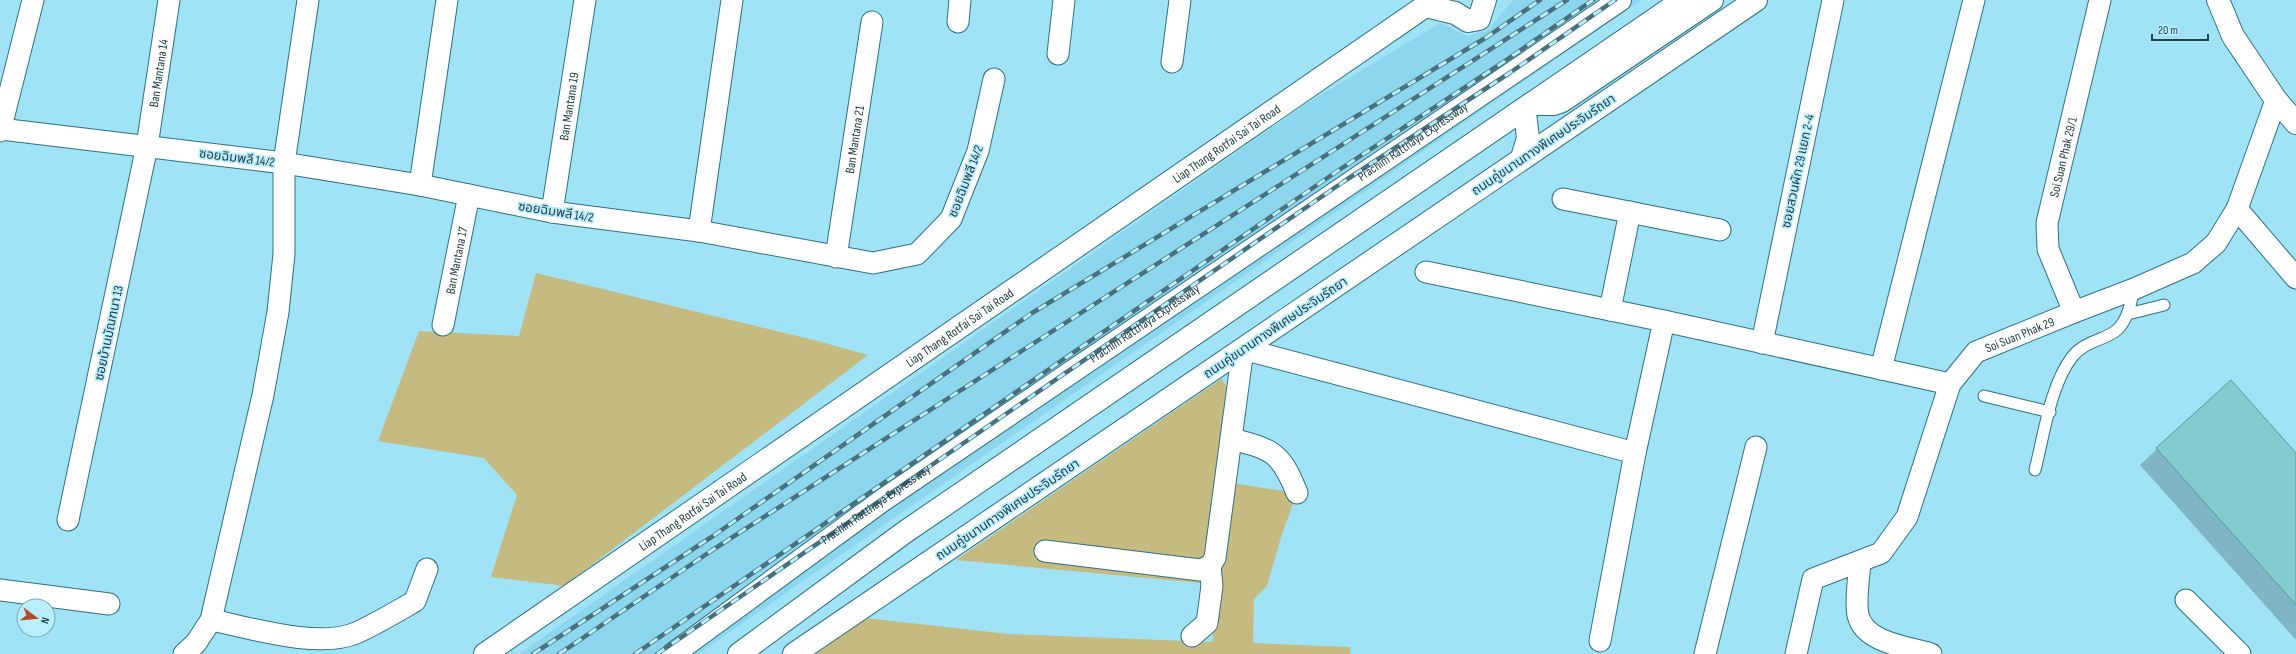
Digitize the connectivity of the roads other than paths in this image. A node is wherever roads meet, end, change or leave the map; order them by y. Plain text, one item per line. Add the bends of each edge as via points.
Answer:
1 (33, 0) edge
2 (169, 0) edge
3 (308, 0) edge
4 (447, 0) edge
5 (585, 0) edge
6 (732, 0) edge
7 (960, 0) edge
8 (1064, 0) edge
9 (1180, 0) edge
10 (1485, 0) edge
11 (1620, 0) edge
12 (1683, 0) edge
13 (1712, 0) edge
14 (1756, 0) edge
15 (1833, 0) edge
16 (1974, 0) edge
17 (2100, 0) edge
18 (2218, 0) edge
19 (1430, 3) edge
20 (872, 22) dead end
21 (958, 22) dead end
22 (1058, 54) dead end
23 (1172, 62) dead end
24 (994, 79) dead end
25 (2276, 100) junction
26 (2296, 123) edge
27 (0, 130) edge
28 (147, 146) junction
29 (1522, 158) junction
30 (284, 163) junction
31 (420, 185) junction
32 (469, 195) junction
33 (1563, 199) dead end
34 (2237, 209) junction
35 (552, 212) junction
36 (1630, 212) junction
37 (1720, 230) dead end
38 (699, 231) junction
39 (836, 257) junction
40 (1426, 272) dead end
41 (2296, 278) edge
42 (2134, 289) junction
43 (2164, 306) dead end
44 (1610, 310) junction
45 (2074, 312) junction
46 (2128, 314) junction
47 (1664, 321) junction
48 (443, 325) dead end
49 (1762, 343) junction
50 (1244, 349) junction
51 (1881, 369) junction
52 (1950, 384) junction
53 (1984, 396) dead end
54 (2050, 412) junction
55 (1231, 439) junction
56 (1756, 447) dead end
57 (1635, 453) junction
58 (2035, 470) dead end
59 (1297, 493) dead end
60 (68, 520) dead end
61 (1044, 551) dead end
62 (1860, 562) junction
63 (1210, 566) junction
64 (427, 569) dead end
65 (0, 590) edge
66 (2186, 600) dead end
67 (110, 604) dead end
68 (211, 620) junction
69 (1192, 636) dead end
70 (1600, 641) dead end
71 (184, 654) edge
72 (485, 654) edge
73 (673, 654) edge
74 (739, 654) edge
75 (794, 654) edge
76 (1705, 654) edge
77 (1796, 654) edge
78 (1931, 654) edge
79 (2240, 654) edge

1 - 27 street
2 - 28 street, Ban Mantana 14
3 - 30 street
4 - 31 street
5 - 35 street, Ban Mantana 19
6 - 38 street
7 - 21 street
8 - 22 street
9 - 23 street
10 - 19 main road via 1479,18 1474,21 1468,21
11 - 73 main road, Prachim Ratthaya Expressway via 883,500
12 - 74 main road via 905,532
13 - 29 main road via 1562,101 1549,105 1531,104 1527,107 1528,138
14 - 29 main road, ถนนคู่ขนานทางพิเศษประจิมรัถยา
15 - 49 street, ซอยสวนผัก 29 แยก 2-4
16 - 51 street
17 - 45 street, Soi Suan Phak 29/1 via 2047,223 2048,249
18 - 25 main road via 2233,36
19 - 72 main road, Liap Thang Rotfai Sai Tai Road
20 - 39 street, Ban Mantana 21
24 - 39 street, ซอยฉิมพลี 14/2 via 978,151 952,220 917,254 873,263
25 - 26 main road
25 - 34 street, Soi Suan Phak 29
27 - 28 street, ซอยฉิมพลี 14/2
28 - 30 street, ซอยฉิมพลี 14/2
28 - 60 street, ซอยบ้านมัณฑนา 13
29 - 50 main road, ถนนคู่ขนานทางพิเศษประจิมรัถยา
30 - 31 street, ซอยฉิมพลี 14/2
30 - 68 street via 284,254 278,312 263,395
31 - 32 street, ซอยฉิมพลี 14/2
32 - 35 street, ซอยฉิมพลี 14/2
32 - 48 street, Ban Mantana 17
33 - 36 street
34 - 41 street
34 - 42 street, Soi Suan Phak 29 via 2216,243 2193,263
35 - 38 street, ซอยฉิมพลี 14/2
36 - 37 street
36 - 44 street
38 - 39 street, ซอยฉิมพลี 14/2
40 - 44 street
42 - 45 street, Soi Suan Phak 29
42 - 46 lane
43 - 46 lane
44 - 47 street
45 - 52 street, Soi Suan Phak 29 via 1976,352
46 - 54 lane via 2118,329 2087,344 2072,356 2058,378
47 - 49 street
47 - 57 street
49 - 51 street
50 - 55 street
50 - 57 street
50 - 75 main road, ถนนคู่ขนานทางพิเศษประจิมรัถยา
51 - 52 street
52 - 62 street, Soi Suan Phak 29 via 1907,517 1881,553
53 - 54 lane
54 - 58 lane
55 - 59 street via 1261,446 1280,458
55 - 63 street via 1215,558
56 - 76 street
57 - 70 street
61 - 63 street via 1200,570
62 - 77 street, Soi Suan Phak 29 via 1813,579
62 - 78 street via 1858,615 1866,630 1877,638
63 - 69 street via 1212,586 1207,623
64 - 68 street via 415,601 355,634 336,638 307,639
65 - 67 street
66 - 79 street
68 - 71 street via 196,643

